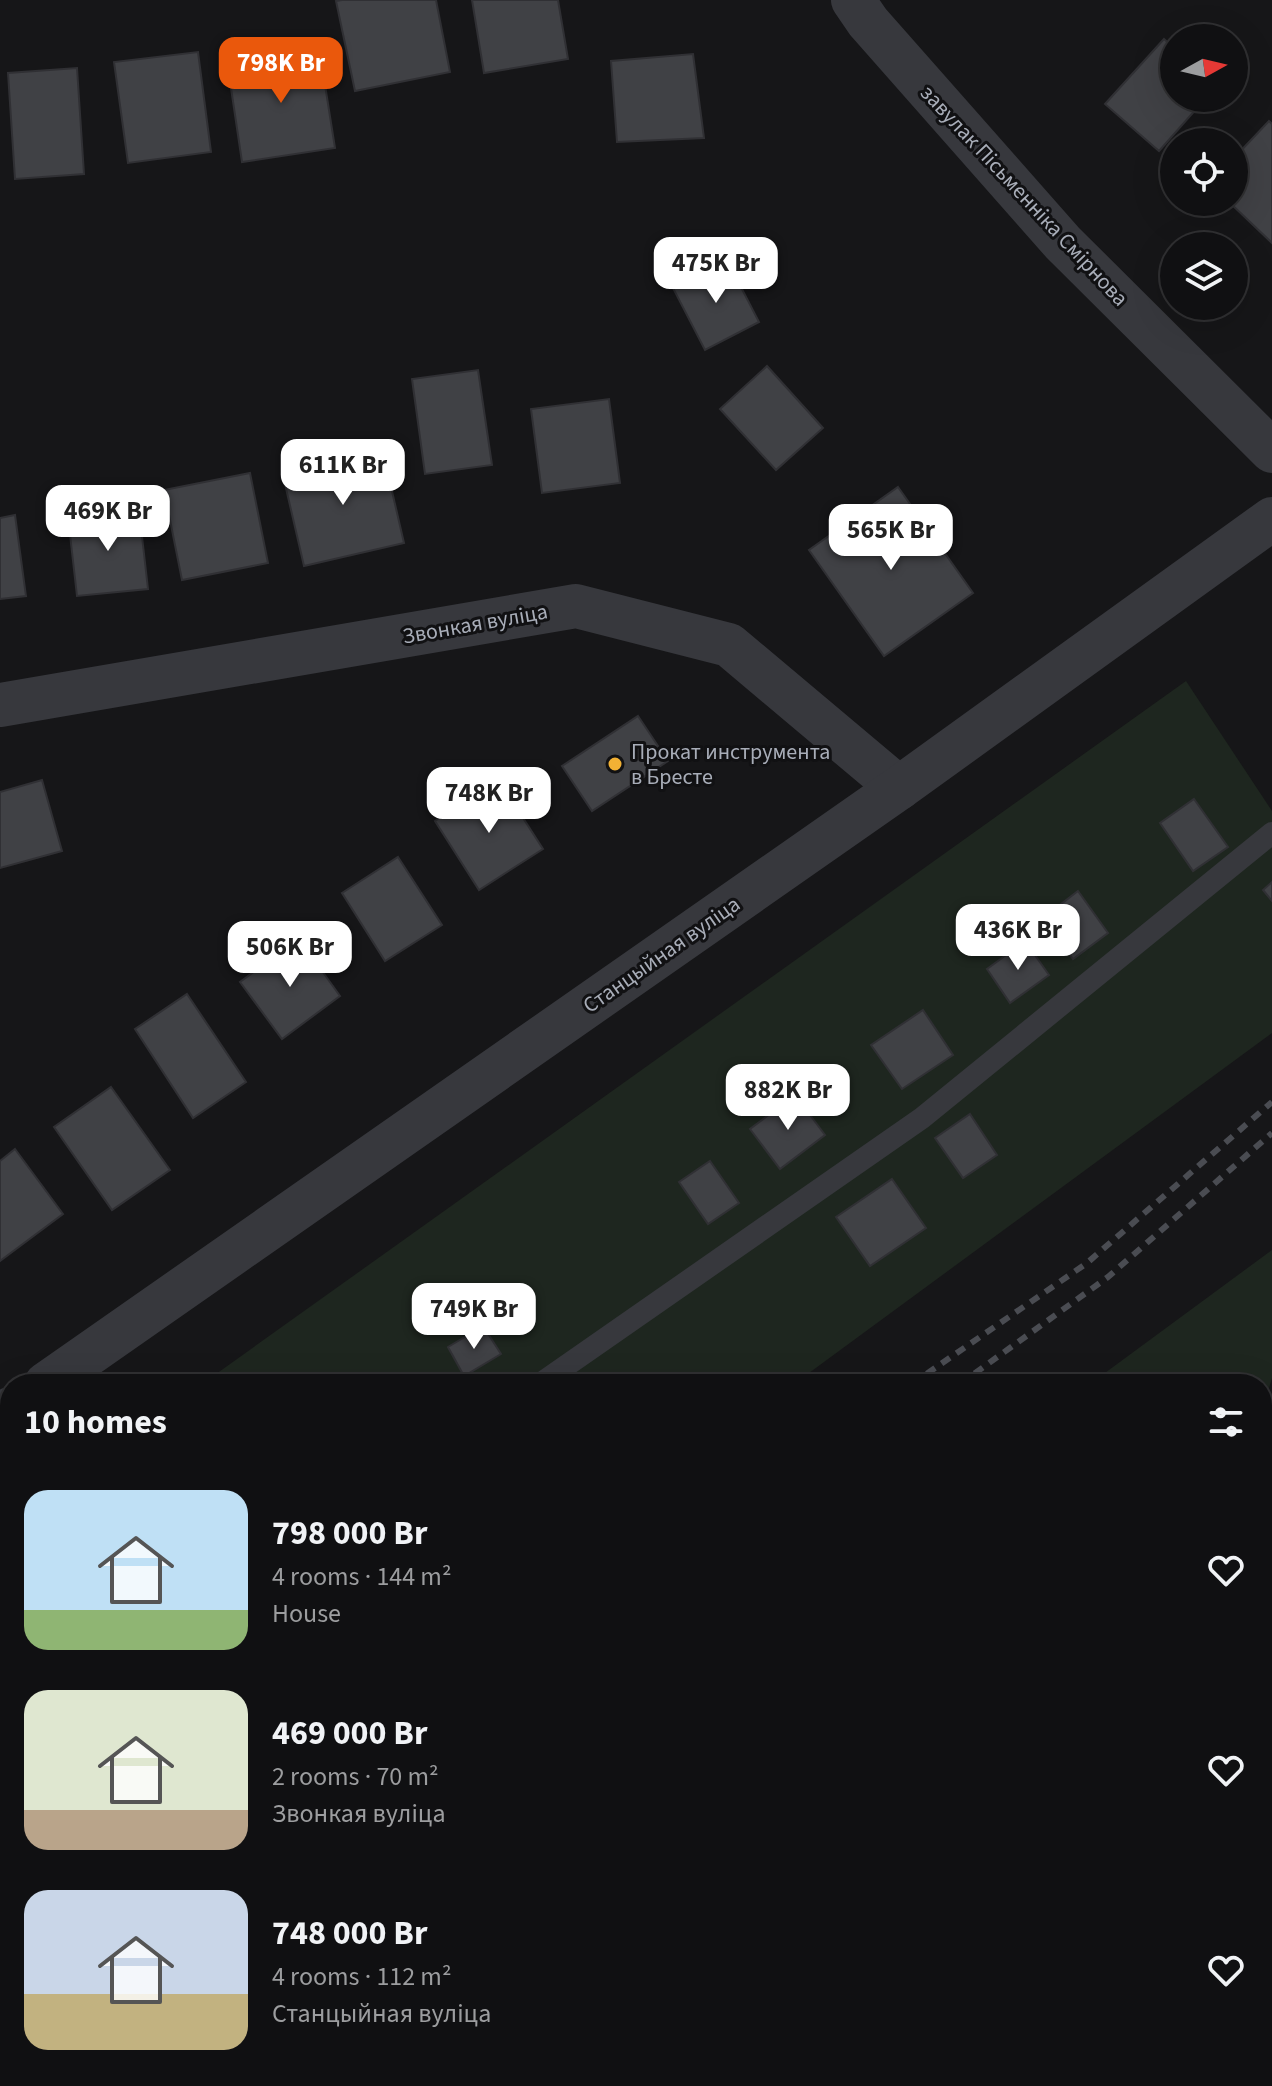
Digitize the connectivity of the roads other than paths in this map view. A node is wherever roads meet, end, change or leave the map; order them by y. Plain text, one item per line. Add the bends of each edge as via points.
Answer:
1 (853, 0) edge
2 (1272, 451) edge
3 (1272, 519) edge
4 (0, 705) edge
5 (899, 788) junction
6 (1272, 833) edge
7 (60, 1374) edge
8 (554, 1374) edge

1 - 2 street, завулак Пісьменніка Смірнова via 1063,243
3 - 5 street, Станцыйная вуліца
4 - 5 street, Звонкая вуліца via 576,606 729,645
5 - 7 street, Станцыйная вуліца
6 - 8 lane via 922,1118

